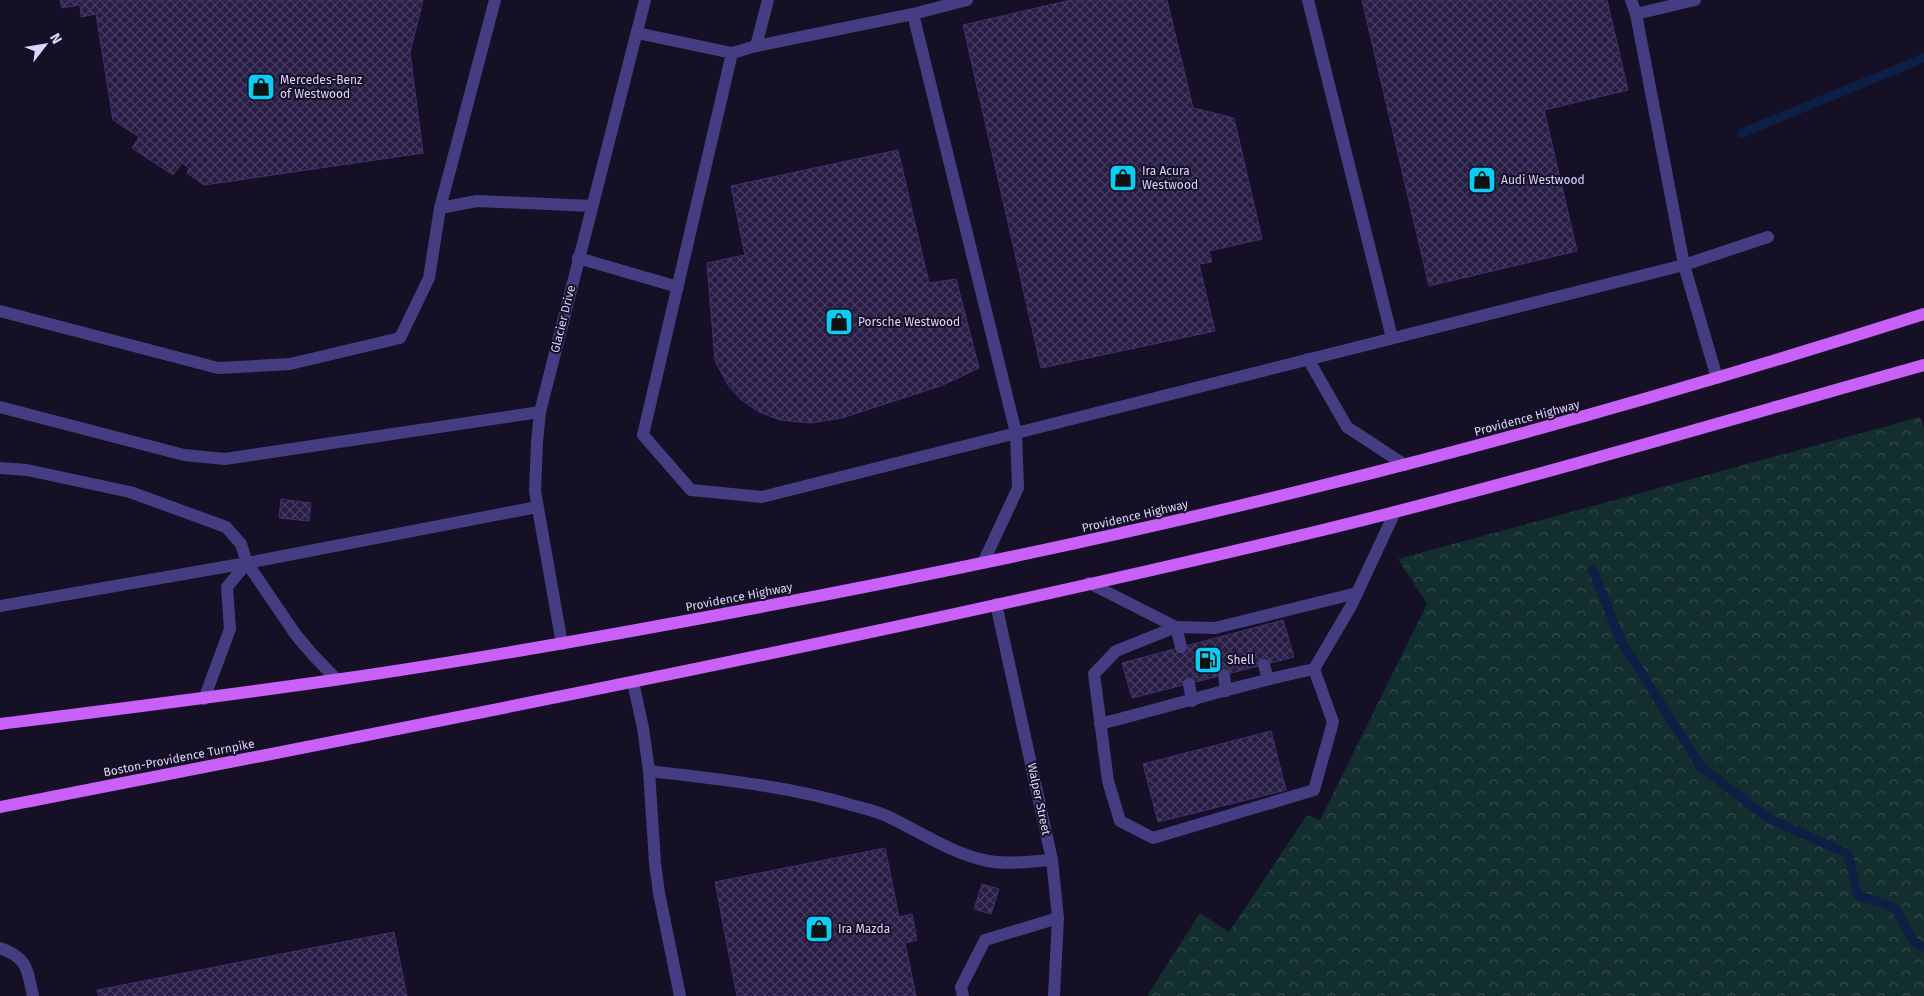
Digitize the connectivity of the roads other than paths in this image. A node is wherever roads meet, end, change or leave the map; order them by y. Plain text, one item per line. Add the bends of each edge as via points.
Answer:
1 (496, 0) edge
2 (645, 0) edge
3 (768, 0) edge
4 (967, 0) edge
5 (1308, 0) edge
6 (1631, 0) edge
7 (1695, 0) edge
8 (913, 14) junction
9 (1636, 14) junction
10 (637, 33) junction
11 (756, 46) junction
12 (732, 53) junction
13 (592, 206) junction
14 (440, 208) junction
15 (1768, 237) dead end
16 (578, 258) junction
17 (1684, 265) junction
18 (678, 287) junction
19 (0, 311) edge
20 (1924, 314) edge
21 (1392, 338) junction
22 (1308, 359) junction
23 (1924, 365) edge
24 (1718, 378) junction
25 (0, 406) edge
26 (540, 412) junction
27 (1016, 433) junction
28 (1405, 465) junction
29 (0, 468) edge
30 (538, 507) junction
31 (1395, 512) junction
32 (246, 563) junction
33 (983, 563) junction
34 (1089, 583) junction
35 (1357, 594) junction
36 (996, 604) junction
37 (0, 606) edge
38 (1176, 627) junction
39 (562, 644) junction
40 (1181, 647) dead end
41 (1264, 664) dead end
42 (1314, 669) junction
43 (1224, 674) dead end
44 (1268, 678) junction
45 (336, 680) junction
46 (633, 682) junction
47 (1189, 684) dead end
48 (1226, 691) junction
49 (204, 699) junction
50 (1192, 701) junction
51 (0, 724) edge
52 (1100, 724) junction
53 (649, 771) junction
54 (0, 807) edge
55 (1052, 860) junction
56 (1058, 918) junction
57 (0, 948) edge
58 (33, 996) edge
59 (680, 996) edge
60 (963, 996) edge
61 (1054, 996) edge

1 - 14 street
2 - 10 street, Glacier Drive
3 - 11 street
4 - 8 street
5 - 21 street
6 - 9 street
7 - 9 street
8 - 11 street
8 - 27 street
9 - 17 street
10 - 12 street
10 - 13 street, Glacier Drive
11 - 12 street
12 - 18 street
13 - 14 street via 477,201
13 - 16 street, Glacier Drive
14 - 19 street via 428,278 400,338 373,345 290,364 218,368
15 - 17 street
16 - 18 street
16 - 26 street, Glacier Drive
17 - 21 street
17 - 24 street
18 - 27 street via 643,434 691,490 762,497
20 - 24 main road, Providence Highway
21 - 22 street
22 - 27 street
22 - 28 street via 1347,427
23 - 31 main road
24 - 28 main road, Providence Highway
25 - 26 street via 184,455 225,459
26 - 30 street, Glacier Drive via 535,466
27 - 33 street via 1018,488
28 - 33 main road, Providence Highway
29 - 32 street via 27,470 130,492 226,527 241,544
30 - 32 street
30 - 39 street, Glacier Drive
31 - 34 main road
31 - 35 street
32 - 37 street
32 - 45 street via 296,634
32 - 49 street via 227,587 230,629
33 - 39 main road, Providence Highway
34 - 36 main road
34 - 38 street
35 - 38 street via 1215,633
35 - 42 street
36 - 46 main road
36 - 55 street, Walper Street
38 - 40 street
38 - 52 street via 1116,651 1094,674
39 - 45 main road, Providence Highway
41 - 44 street
42 - 44 street
42 - 52 street via 1333,722 1314,790 1152,838 1120,821 1108,780
43 - 48 street
44 - 48 street
45 - 49 main road
46 - 53 street
46 - 54 main road, Boston-Providence Turnpike
47 - 50 street
48 - 50 street
49 - 51 main road
50 - 52 street
53 - 55 street via 750,784 855,806 889,816 962,853 989,862
53 - 59 street via 654,863
55 - 56 street, Walper Street
56 - 60 street via 985,940 961,987
56 - 61 street, Walper Street
57 - 58 street via 22,960

